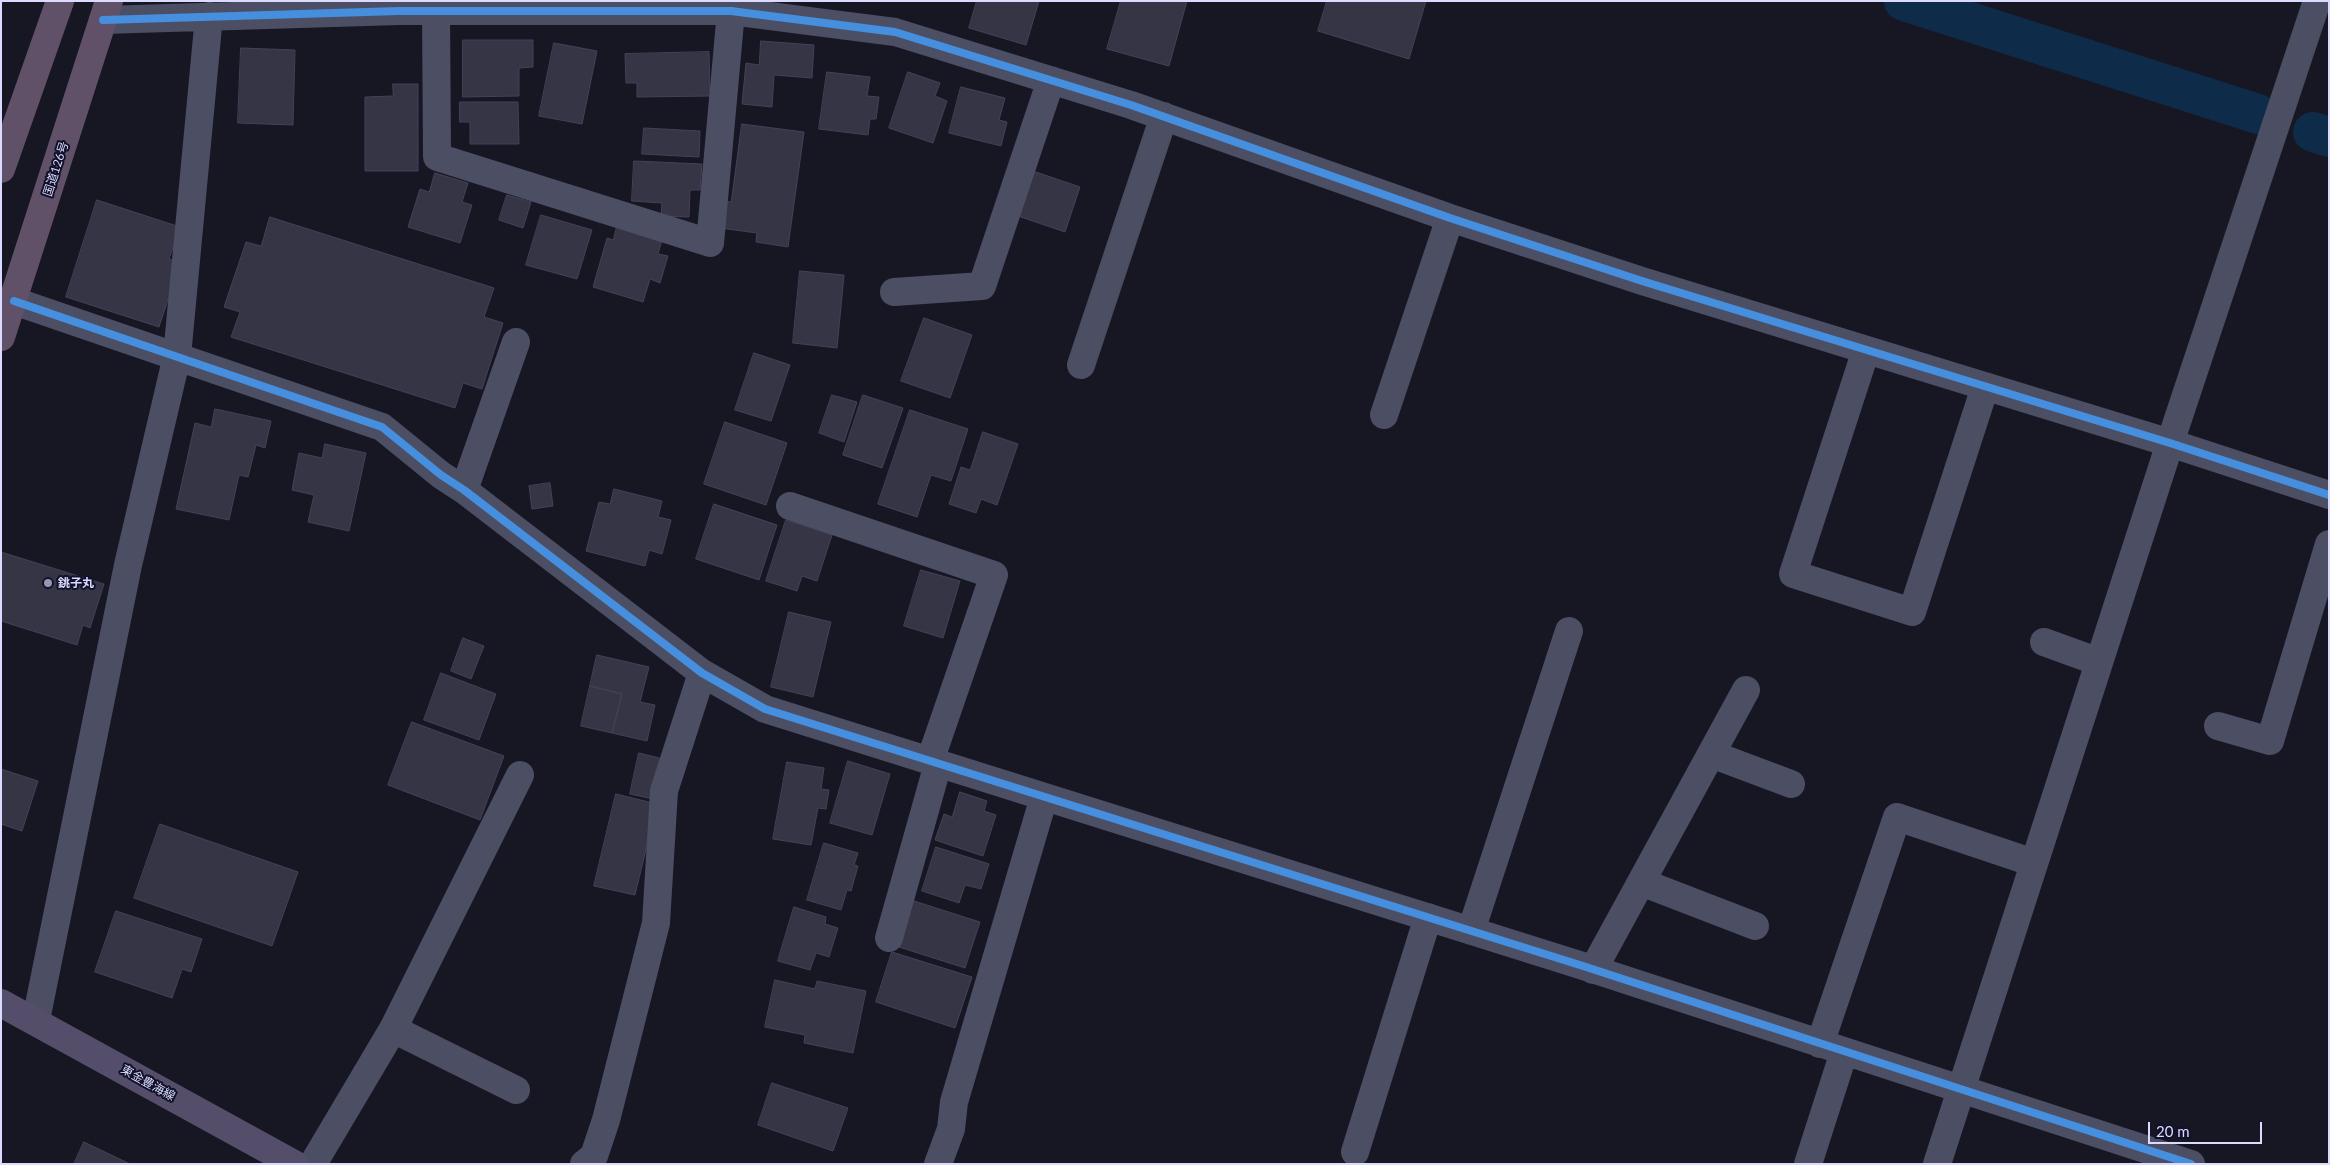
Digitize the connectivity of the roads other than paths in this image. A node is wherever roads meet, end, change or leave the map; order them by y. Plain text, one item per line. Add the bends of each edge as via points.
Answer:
1 (60, 1) edge
2 (2317, 1) edge
3 (401, 6) edge
4 (620, 6) edge
5 (106, 10) edge
6 (731, 11) junction
7 (436, 12) junction
8 (209, 16) junction
9 (1051, 80) junction
10 (1164, 116) junction
11 (3, 156) edge
12 (1450, 218) junction
13 (894, 292) dead end
14 (14, 301) junction
15 (1, 337) edge
16 (516, 342) dead end
17 (1866, 350) junction
18 (177, 356) junction
19 (1081, 365) dead end
20 (1985, 387) junction
21 (1384, 415) dead end
22 (2170, 443) junction
23 (464, 490) junction
24 (2329, 495) edge
25 (790, 506) dead end
26 (2329, 544) edge
27 (1569, 631) dead end
28 (2044, 642) dead end
29 (2099, 662) junction
30 (702, 673) junction
31 (1746, 690) dead end
32 (2218, 726) dead end
33 (1711, 754) junction
34 (934, 762) junction
35 (520, 775) dead end
36 (1792, 784) dead end
37 (1044, 797) junction
38 (2034, 863) junction
39 (1641, 882) junction
40 (1428, 917) junction
41 (1755, 926) dead end
42 (1471, 931) junction
43 (888, 938) dead end
44 (1593, 970) junction
45 (1, 1003) edge
46 (36, 1020) junction
47 (393, 1028) junction
48 (1832, 1048) junction
49 (1960, 1089) junction
50 (516, 1090) dead end
51 (1356, 1152) dead end
52 (294, 1164) edge
53 (313, 1164) edge
54 (584, 1164) edge
55 (938, 1164) edge
56 (1808, 1164) edge
57 (1937, 1164) edge
58 (2191, 1164) edge

1 - 11 highway
2 - 22 street
3 - 7 street
3 - 8 street
4 - 6 street
4 - 7 street
5 - 8 street
5 - 14 highway, 国道126号
6 - 7 street via 710,243 438,157
6 - 9 street via 895,32
8 - 18 street
9 - 10 street
9 - 13 street via 982,286
10 - 12 street
10 - 19 street
12 - 17 street
12 - 21 street
14 - 15 highway, 国道126号
14 - 18 street
16 - 23 street
17 - 20 street
17 - 20 street via 1792,574 1912,612
18 - 23 street via 382,427
18 - 46 street via 128,565
20 - 22 street
22 - 24 street
22 - 29 street
23 - 30 street
25 - 34 street via 994,575
26 - 32 street via 2270,741
27 - 42 street
28 - 29 street
29 - 38 street
30 - 34 street via 765,709
30 - 54 street via 664,792 654,932 606,1120 594,1156
31 - 33 street
33 - 36 street
33 - 39 street
34 - 37 street
34 - 43 street
35 - 47 street
37 - 40 street
37 - 55 street via 954,1102 951,1130
38 - 48 street via 1897,817
38 - 49 street
39 - 41 street
39 - 44 street
40 - 42 street
40 - 51 street
42 - 44 street
44 - 48 street
45 - 46 main road, 東金豊海線
46 - 52 main road, 東金豊海線
47 - 50 street
47 - 53 street
48 - 49 street
48 - 56 street
49 - 57 street
49 - 58 street

